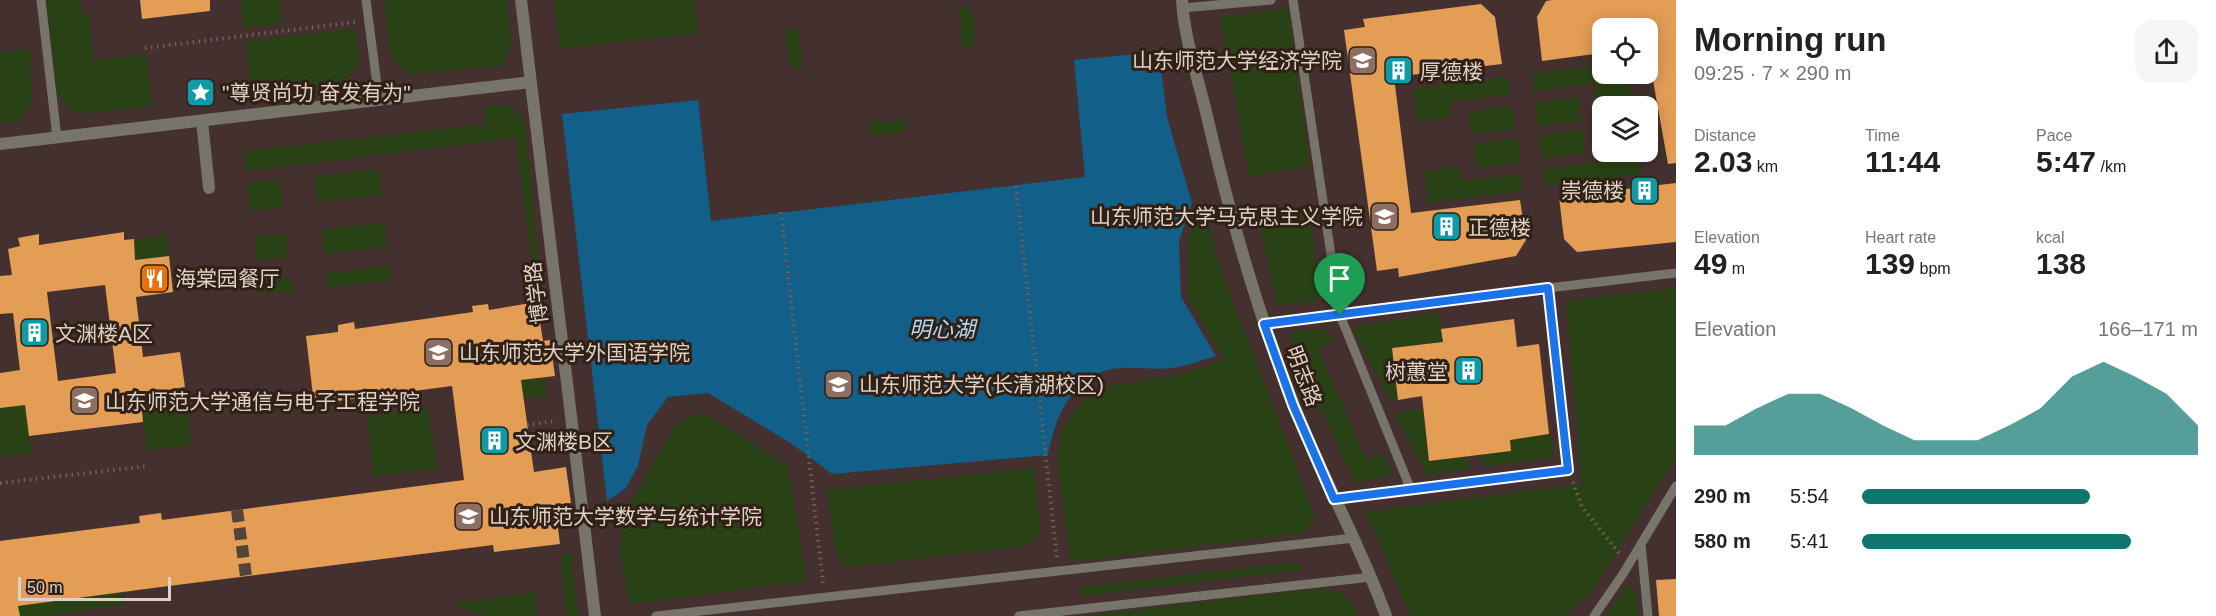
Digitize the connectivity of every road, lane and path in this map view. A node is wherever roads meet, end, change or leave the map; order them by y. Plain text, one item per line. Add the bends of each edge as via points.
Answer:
1 (41, 0) edge
2 (366, 0) edge
3 (521, 0) edge
4 (1271, 0) edge
5 (1293, 0) edge
6 (1182, 4) edge
7 (369, 21) junction
8 (145, 48) dead end
9 (531, 82) junction
10 (379, 100) junction
11 (202, 121) junction
12 (57, 138) junction
13 (0, 144) edge
14 (1016, 186) dead end
15 (209, 188) dead end
16 (781, 212) dead end
17 (1676, 273) edge
18 (1548, 288) junction
19 (1340, 315) junction
20 (1264, 324) junction
21 (571, 421) junction
22 (527, 425) dead end
23 (148, 466) dead end
24 (1568, 470) junction
25 (0, 483) edge
26 (1676, 486) edge
27 (1411, 490) junction
28 (1334, 499) junction
29 (1354, 538) junction
30 (1641, 544) junction
31 (1629, 565) junction
32 (1059, 572) junction
33 (1372, 577) junction
34 (824, 596) junction
35 (595, 616) edge
36 (656, 616) edge
37 (1019, 616) edge
38 (1386, 616) edge
39 (1594, 616) edge
40 (1648, 616) edge

1 - 12 lane
2 - 7 lane
3 - 9 street, 博学路
4 - 6 lane
5 - 19 lane
6 - 20 street, 明志路 via 1222,181
7 - 8 path
7 - 10 lane
9 - 10 street
9 - 21 street, 博学路
10 - 11 street
11 - 12 street
11 - 15 street
12 - 13 street
14 - 32 path
16 - 34 path
17 - 18 lane
18 - 19 lane
18 - 24 lane
19 - 20 lane
19 - 27 lane
20 - 28 street, 明志路 via 1293,405
21 - 22 path
21 - 35 street, 博学路
23 - 25 path
24 - 27 lane
24 - 31 path via 1582,507
26 - 30 lane
27 - 28 lane
28 - 29 street, 明志路
29 - 32 lane
29 - 33 street, 明志路
30 - 31 lane
30 - 40 lane
31 - 39 lane
32 - 34 lane
33 - 37 lane
33 - 38 street, 明志路
34 - 36 lane

